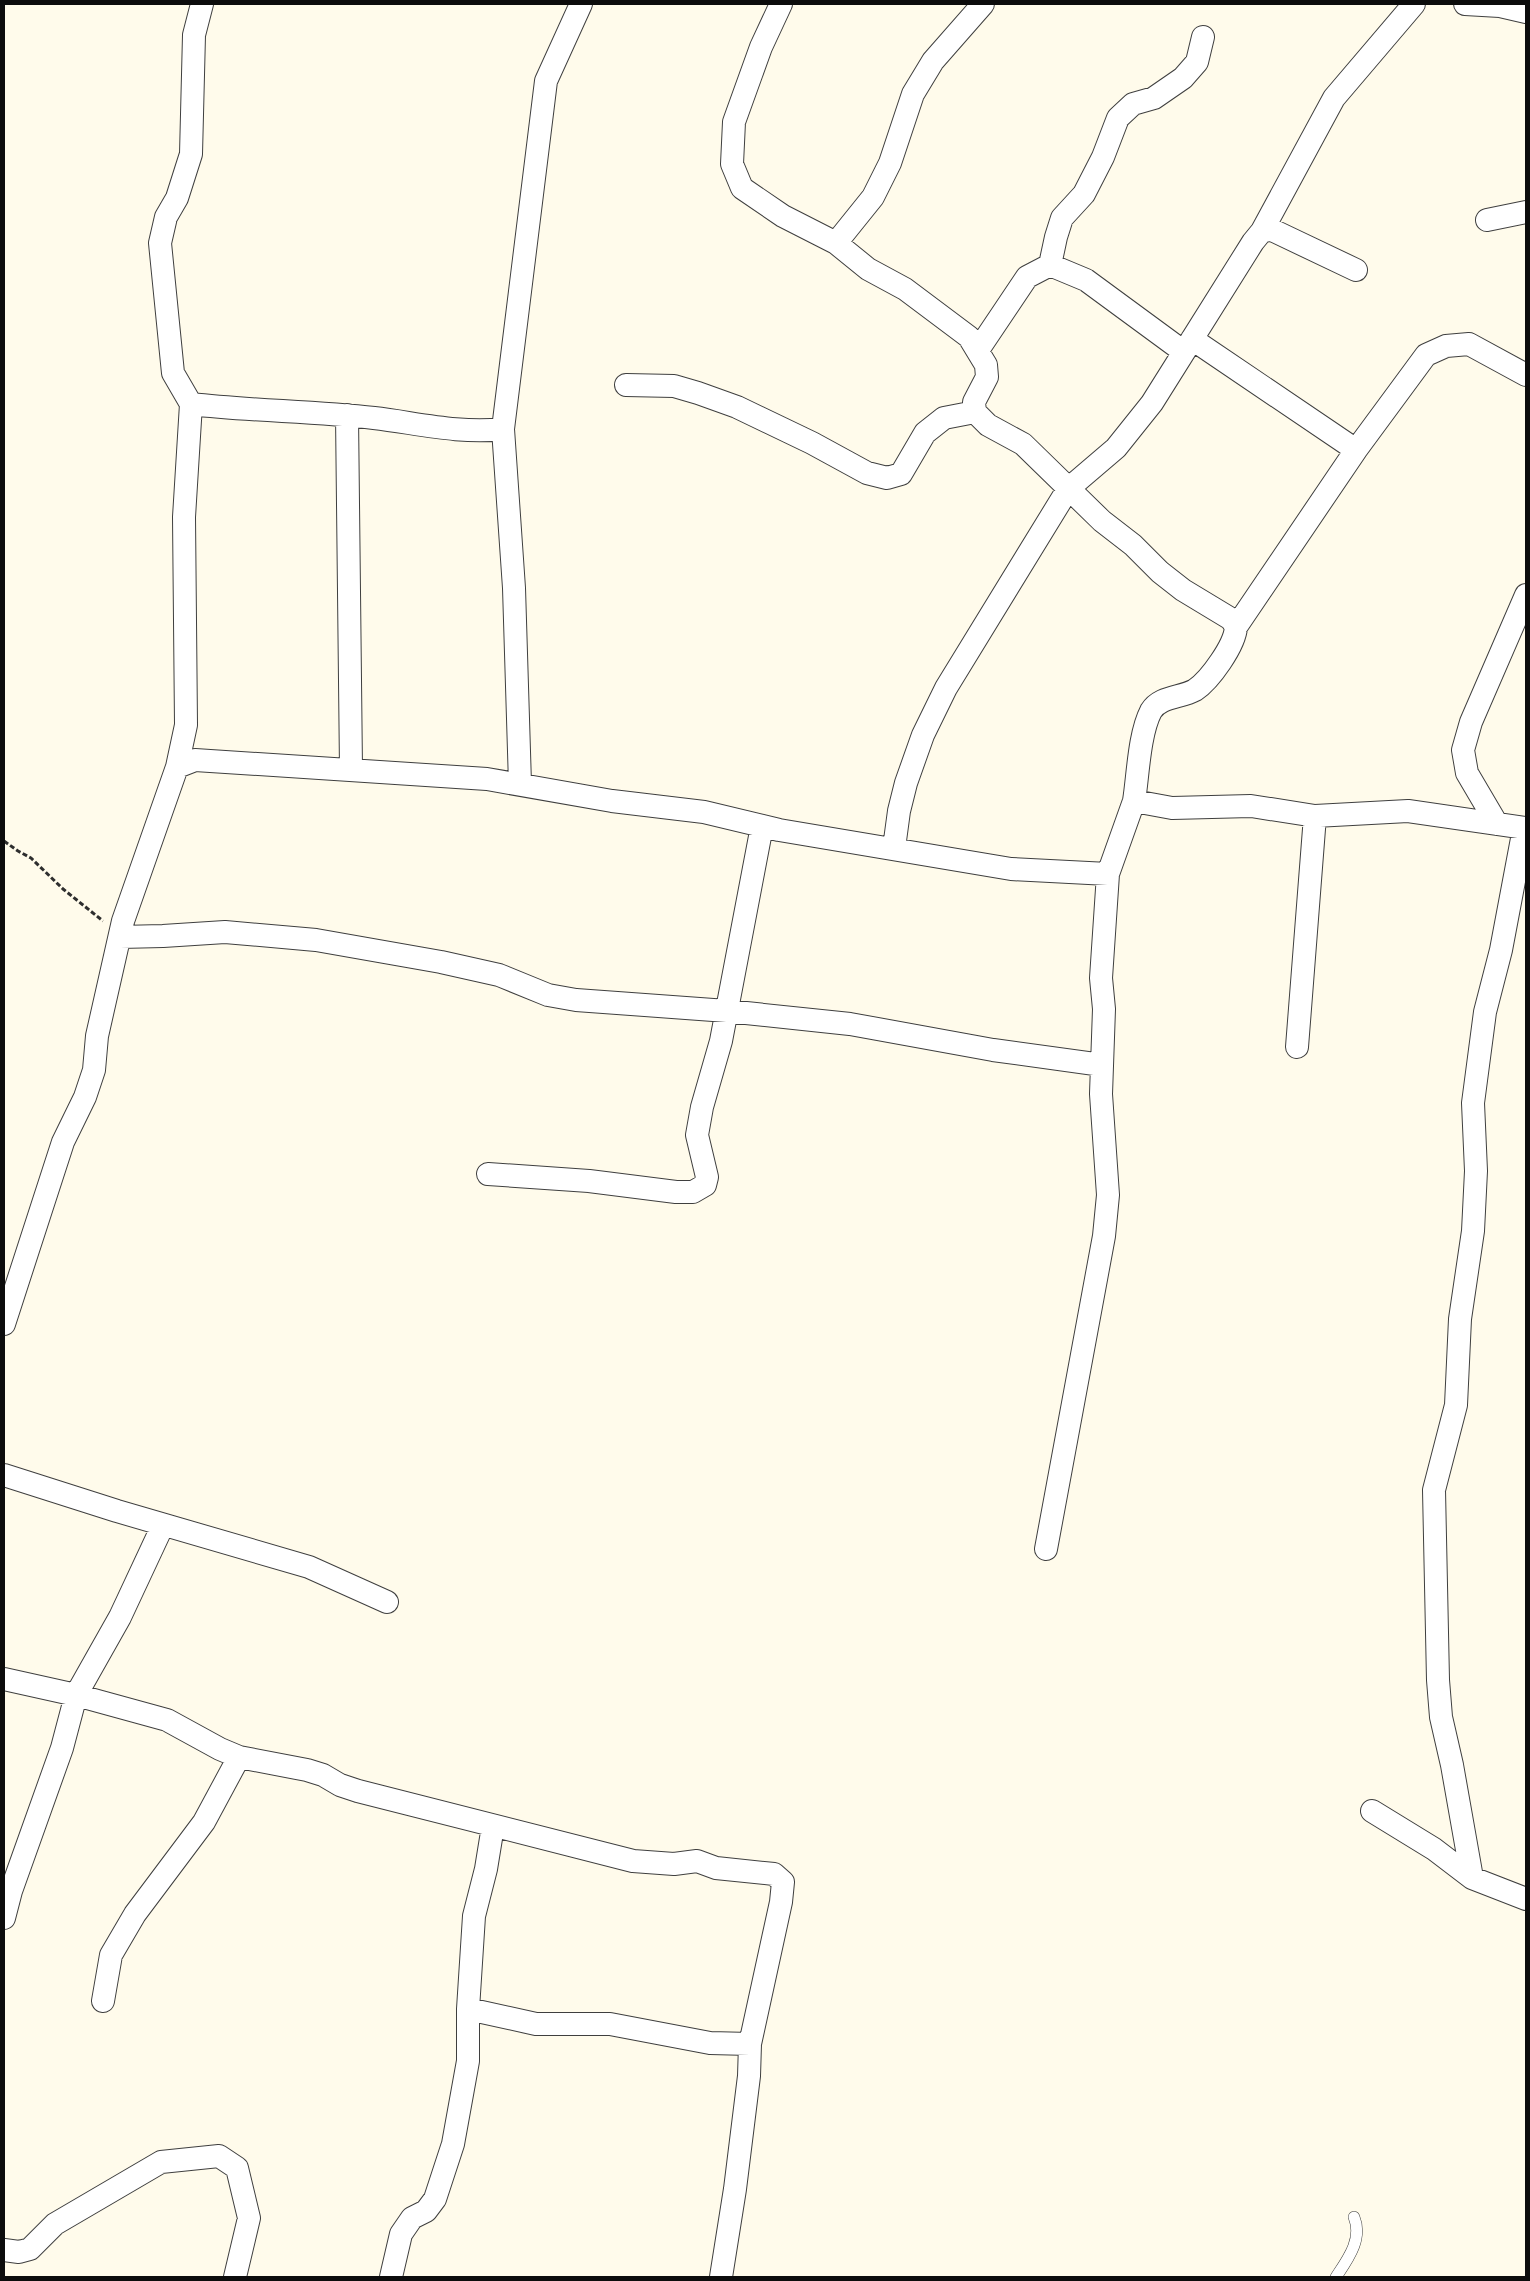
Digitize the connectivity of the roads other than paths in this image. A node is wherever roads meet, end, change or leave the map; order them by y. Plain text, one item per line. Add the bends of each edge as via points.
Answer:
1 (202, 4) edge
2 (581, 4) edge
3 (781, 4) edge
4 (983, 4) edge
5 (1414, 4) edge
6 (1465, 4) edge
7 (1526, 12) edge
8 (1203, 37) dead end
9 (1526, 212) edge
10 (1487, 220) dead end
11 (1262, 231) junction
12 (836, 243) junction
13 (1050, 265) junction
14 (1356, 270) dead end
15 (1188, 346) junction
16 (978, 350) junction
17 (1526, 374) edge
18 (626, 385) dead end
19 (190, 404) junction
20 (974, 412) junction
21 (347, 415) junction
22 (503, 429) junction
23 (1356, 450) junction
24 (1068, 489) junction
25 (1526, 595) edge
26 (1236, 627) junction
27 (177, 767) junction
28 (351, 769) junction
29 (520, 784) junction
30 (1134, 801) junction
31 (1315, 816) junction
32 (1497, 824) junction
33 (762, 826) junction
34 (1525, 828) edge
35 (894, 848) junction
36 (1108, 874) junction
37 (120, 937) junction
38 (727, 1011) junction
39 (1297, 1047) dead end
40 (1102, 1065) junction
41 (488, 1174) dead end
42 (4, 1324) edge
43 (4, 1474) edge
44 (164, 1525) junction
45 (1046, 1549) dead end
46 (387, 1602) dead end
47 (4, 1679) edge
48 (76, 1695) junction
49 (239, 1757) junction
50 (1372, 1811) dead end
51 (493, 1826) junction
52 (1472, 1878) junction
53 (1526, 1899) edge
54 (4, 1918) edge
55 (103, 2001) dead end
56 (468, 2010) junction
57 (750, 2044) junction
58 (1354, 2217) dead end
59 (4, 2250) edge
60 (235, 2277) edge
61 (391, 2277) edge
62 (721, 2277) edge
63 (1336, 2277) edge

1 - 19 street via 194,35 191,154 177,198 166,217 160,243 173,373
2 - 22 street via 546,81
3 - 12 street via 761,47 734,122 732,164 742,188 783,216
4 - 12 street via 928,70 913,94 890,163 873,197
5 - 11 street via 1334,98
6 - 7 street via 1500,6
8 - 13 street via 1197,62 1183,78 1154,98 1133,104 1118,118 1084,194 1062,218
9 - 10 street
11 - 14 street via 1272,230
11 - 15 street
12 - 16 street via 969,337
13 - 15 street via 1086,280
13 - 16 street via 1027,277
15 - 23 street
15 - 24 street via 1152,403 1116,448
16 - 20 street via 986,365 987,378 974,402
17 - 23 street via 1469,344 1446,346 1426,355
18 - 20 street via 674,386 737,407 867,473 887,478 900,474 924,433 944,418
19 - 21 street
19 - 27 street via 184,517 186,725
20 - 24 street via 988,425 1023,444
21 - 22 street via 453,430 482,432
21 - 28 street
22 - 29 street via 514,588
23 - 26 street
24 - 26 street via 1160,572 1231,619
24 - 35 street via 946,688 923,735 906,783
25 - 32 street via 1471,722 1463,750 1467,773
26 - 30 street via 1232,643 1204,683 1182,696 1161,701 1152,710 1138,760
27 - 28 street via 195,760
27 - 37 street
28 - 29 street
29 - 33 street via 612,801 704,812
30 - 31 street via 1172,808 1251,806
30 - 36 street
31 - 32 street via 1408,811
31 - 39 street
32 - 34 street
33 - 35 street
33 - 38 street
34 - 52 street via 1482,1030 1473,1103 1476,1170 1473,1231 1460,1319 1456,1405 1434,1490 1441,1717
35 - 36 street via 1011,869
36 - 40 street via 1101,978 1104,1009
37 - 38 street via 225,932 316,940 499,975 548,995 576,1000
37 - 42 street via 97,1036 94,1070 63,1142
38 - 40 street via 850,1024 992,1050
38 - 41 street via 697,1135 707,1177 705,1185 693,1192 676,1192 589,1181
40 - 45 street via 1108,1195 1104,1236
43 - 44 street
44 - 46 street via 309,1567
44 - 48 street via 120,1617
47 - 48 street
48 - 49 street via 166,1720
48 - 54 street via 62,1748
49 - 51 street via 307,1770 358,1791
49 - 55 street via 204,1822 135,1914 111,1955
50 - 52 street via 1434,1849
51 - 56 street via 474,1916
51 - 57 street via 633,1861 697,1862 716,1868 774,1874 783,1882 781,1902
52 - 53 street
56 - 57 street via 536,2024 610,2024 710,2043
56 - 61 street via 468,2061 453,2144 435,2199 426,2211 412,2218 401,2234
57 - 62 street via 739,2161
58 - 63 lane via 1356,2240
59 - 60 street via 19,2252 30,2249 55,2224 161,2162 219,2156 237,2168 249,2218

